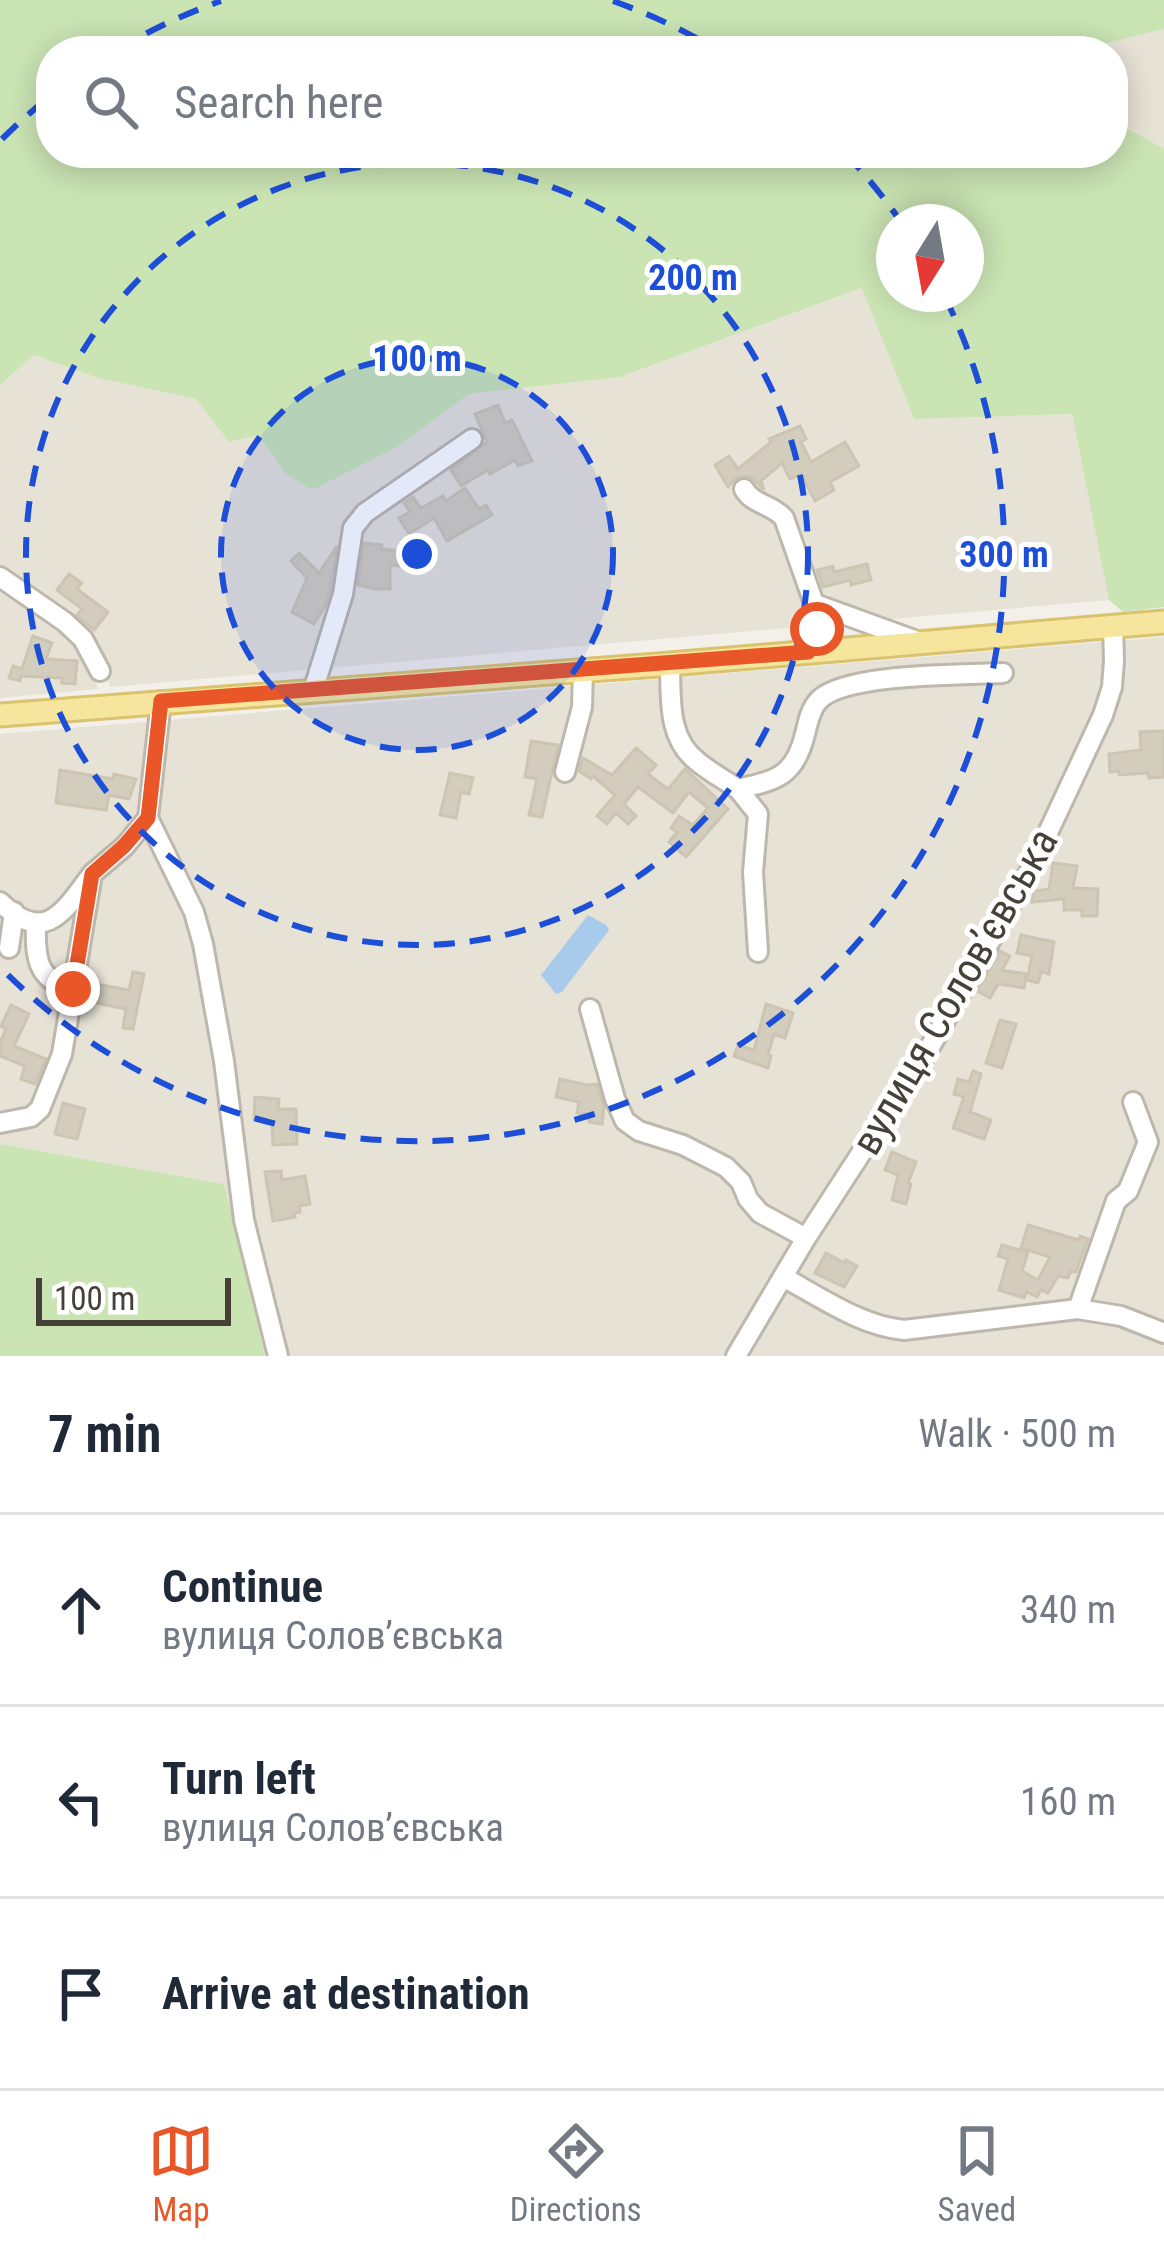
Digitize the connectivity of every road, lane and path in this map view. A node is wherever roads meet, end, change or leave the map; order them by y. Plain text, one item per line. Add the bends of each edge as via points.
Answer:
1 (472, 439) dead end
2 (744, 489) dead end
3 (0, 577) edge
4 (815, 604) junction
5 (1164, 622) edge
6 (1113, 626) junction
7 (917, 641) junction
8 (808, 652) junction
9 (670, 664) junction
10 (583, 670) junction
11 (100, 671) dead end
12 (1003, 673) dead end
13 (314, 691) junction
14 (161, 701) junction
15 (0, 715) edge
16 (566, 772) dead end
17 (738, 789) junction
18 (148, 818) junction
19 (92, 874) junction
20 (7, 907) edge
21 (36, 923) junction
22 (9, 948) dead end
23 (758, 952) dead end
24 (73, 989) junction
25 (590, 1009) dead end
26 (1133, 1102) dead end
27 (0, 1123) edge
28 (806, 1238) junction
29 (783, 1277) junction
30 (1078, 1309) junction
31 (1164, 1333) edge
32 (278, 1356) edge
33 (736, 1356) edge

1 - 13 street via 353,528
2 - 4 street via 784,518
3 - 11 street via 83,639
4 - 7 street
4 - 8 street via 819,622
5 - 6 main road
6 - 7 main road
6 - 28 street, вулиця Соловʼєвська via 1103,715 1031,869 930,1048
7 - 8 main road
8 - 9 main road
9 - 10 main road
9 - 17 street via 681,743
10 - 13 main road
10 - 16 street
12 - 17 street via 830,692 812,709 789,770
13 - 14 main road
14 - 15 main road
14 - 18 street
17 - 23 street via 758,814
18 - 19 street
18 - 32 street via 203,944 244,1220
19 - 21 street via 63,913
19 - 24 street
20 - 21 street
20 - 22 street
21 - 24 street via 41,969
24 - 27 street via 62,1054 40,1109
25 - 28 street via 626,1120 726,1167 760,1213
26 - 30 street via 1148,1142 1116,1201
28 - 29 street, вулиця Соловʼєвська
29 - 30 street via 891,1329
29 - 33 street, вулиця Соловʼєвська
30 - 31 street

